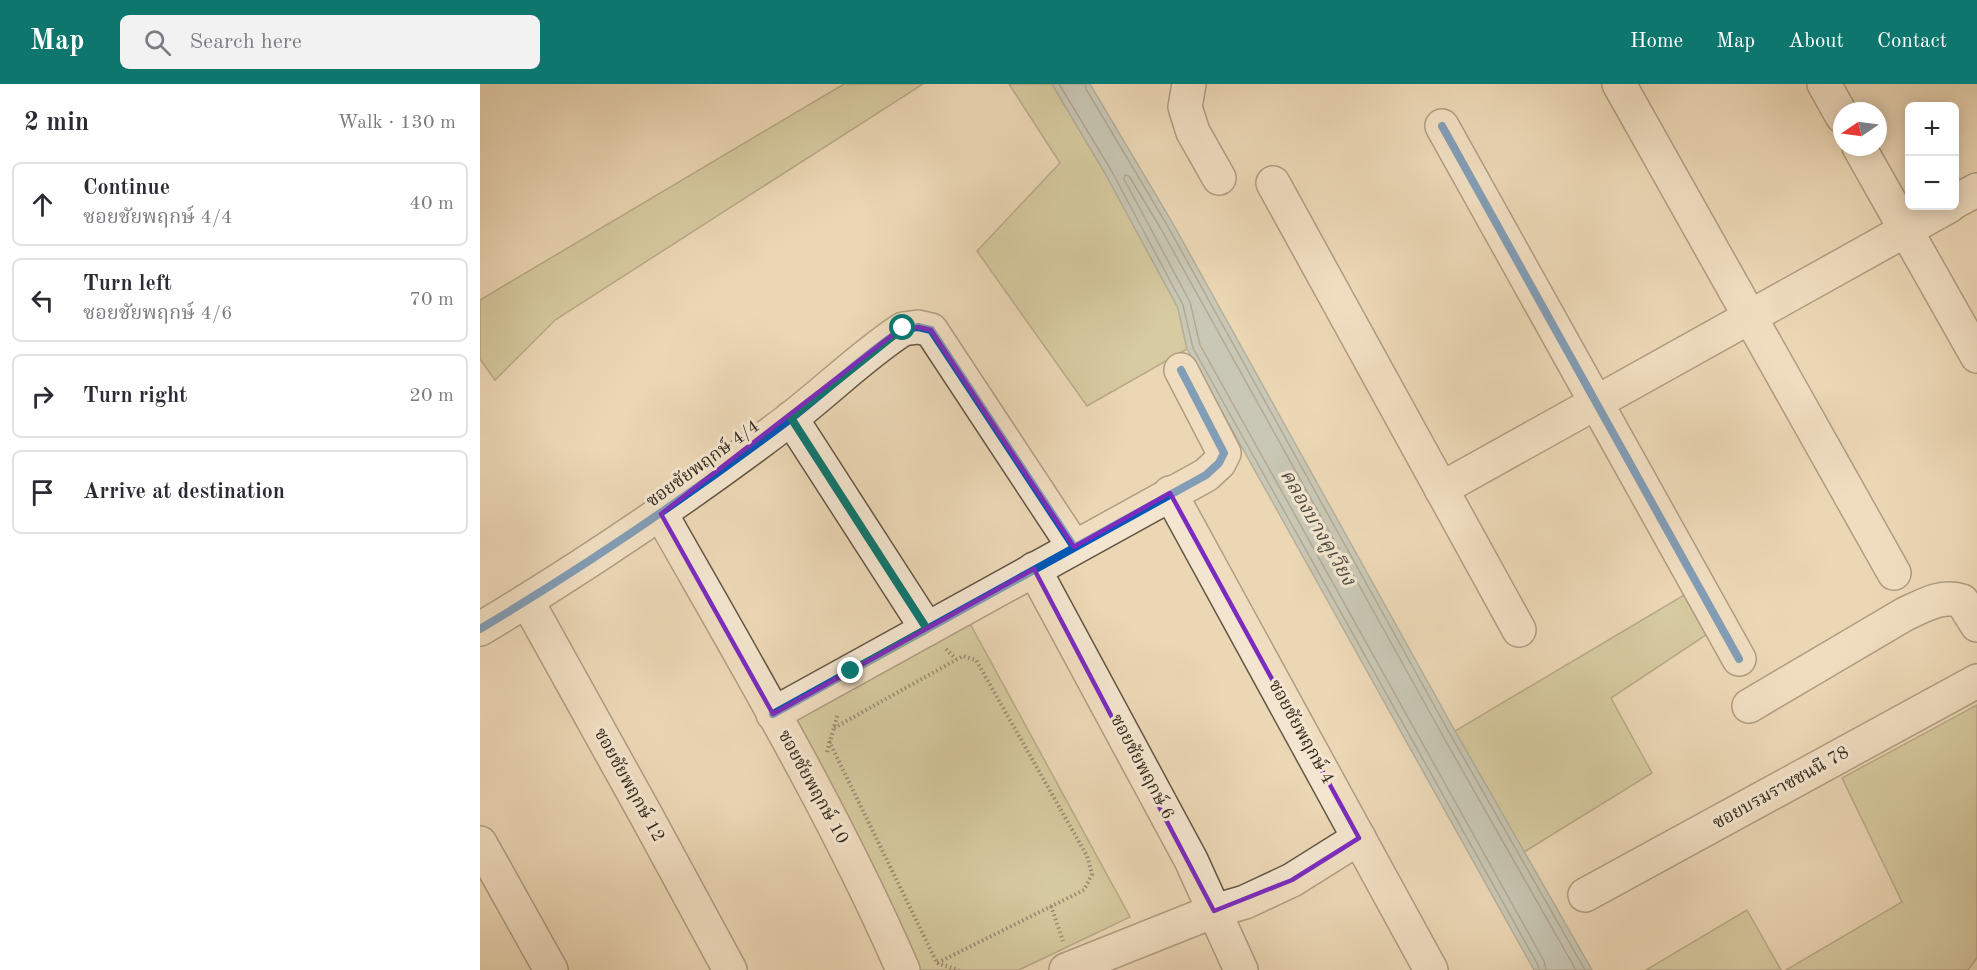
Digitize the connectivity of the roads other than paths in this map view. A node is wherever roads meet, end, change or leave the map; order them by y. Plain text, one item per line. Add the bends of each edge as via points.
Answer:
1 (1189, 84) edge
2 (1619, 84) edge
3 (1824, 84) edge
4 (1834, 102) edge
5 (1442, 126) dead end
6 (1864, 156) edge
7 (1219, 178) dead end
8 (1273, 183) dead end
9 (1977, 190) edge
10 (1959, 199) edge
11 (1942, 210) edge
12 (1905, 230) junction
13 (1749, 316) junction
14 (1977, 356) edge
15 (1181, 370) dead end
16 (1596, 402) junction
17 (791, 418) junction
18 (1441, 489) junction
19 (1170, 494) junction
20 (661, 514) junction
21 (1074, 547) junction
22 (1034, 569) junction
23 (1894, 573) dead end
24 (527, 601) junction
25 (1977, 625) edge
26 (480, 629) edge
27 (927, 629) junction
28 (1519, 630) dead end
29 (1739, 658) dead end
30 (1977, 681) edge
31 (1749, 706) dead end
32 (773, 714) junction
33 (1359, 838) junction
34 (480, 843) edge
35 (1585, 896) dead end
36 (1214, 911) junction
37 (1070, 969) edge
38 (551, 970) edge
39 (730, 970) edge
40 (903, 970) edge
41 (1240, 970) edge
42 (1431, 970) edge

1 - 7 street via 1185,107 1193,132
2 - 13 street
3 - 4 street
5 - 16 street
6 - 12 street
8 - 18 street
9 - 10 street
11 - 12 street
12 - 13 street
12 - 14 street
13 - 16 street
13 - 23 street
15 - 19 street via 1224,453 1206,475
16 - 18 street
16 - 29 street
17 - 20 street, ซอยชัยพฤกษ์ 4/4
17 - 21 street, ซอยชัยพฤกษ์ 4/4 via 903,328 931,330
17 - 27 street
18 - 28 street
19 - 21 street
19 - 33 street, ซอยชัยพฤกษ์ 4
20 - 24 street, ซอยชัยพฤกษ์ 4/4
20 - 32 street, ซอยชัยพฤกษ์ 10
21 - 22 street
22 - 27 street
22 - 36 street, ซอยชัยพฤกษ์ 6 via 1191,860
24 - 26 street, ซอยชัยพฤกษ์ 4/4
24 - 39 street, ซอยชัยพฤกษ์ 12
25 - 31 street via 1962,601 1948,597 1928,603
27 - 32 street
30 - 35 street, ซอยบรมราชชนนี 78
32 - 40 street, ซอยชัยพฤกษ์ 10 via 836,827
33 - 36 street via 1292,880 1245,902
33 - 42 street, ซอยชัยพฤกษ์ 4
34 - 38 street
36 - 37 street
36 - 41 street, ซอยชัยพฤกษ์ 6

